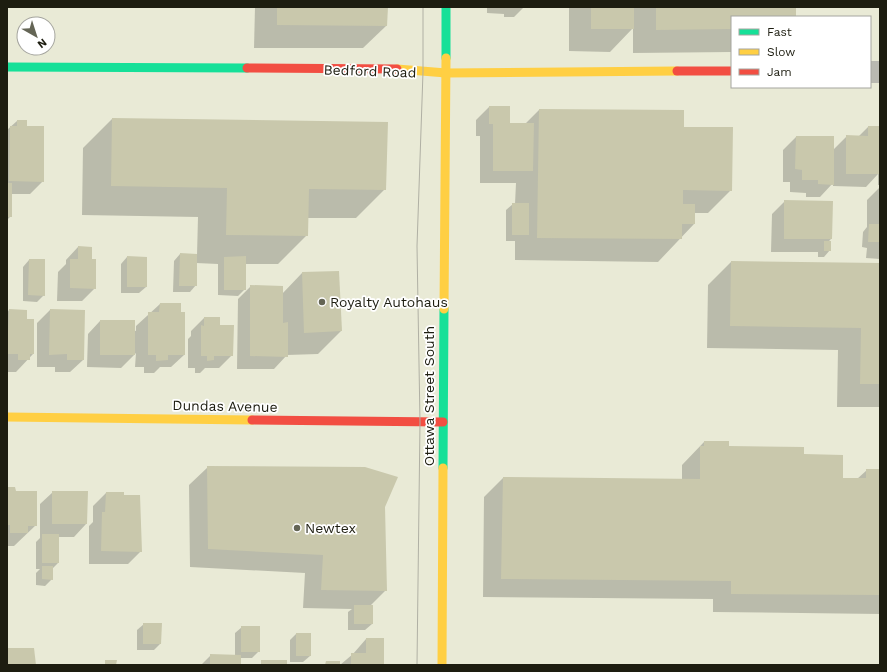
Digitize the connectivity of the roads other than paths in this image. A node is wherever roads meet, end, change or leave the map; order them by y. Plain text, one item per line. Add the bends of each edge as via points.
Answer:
1 (446, 7) edge
2 (7, 67) edge
3 (731, 71) edge
4 (446, 73) junction
5 (7, 417) edge
6 (443, 422) junction
7 (442, 665) edge

1 - 4 street, Ottawa Street South
2 - 4 street, Bedford Road via 393,69
3 - 4 street, Bedford Road
4 - 6 street, Ottawa Street South
5 - 6 street, Dundas Avenue
6 - 7 street, Ottawa Street South

